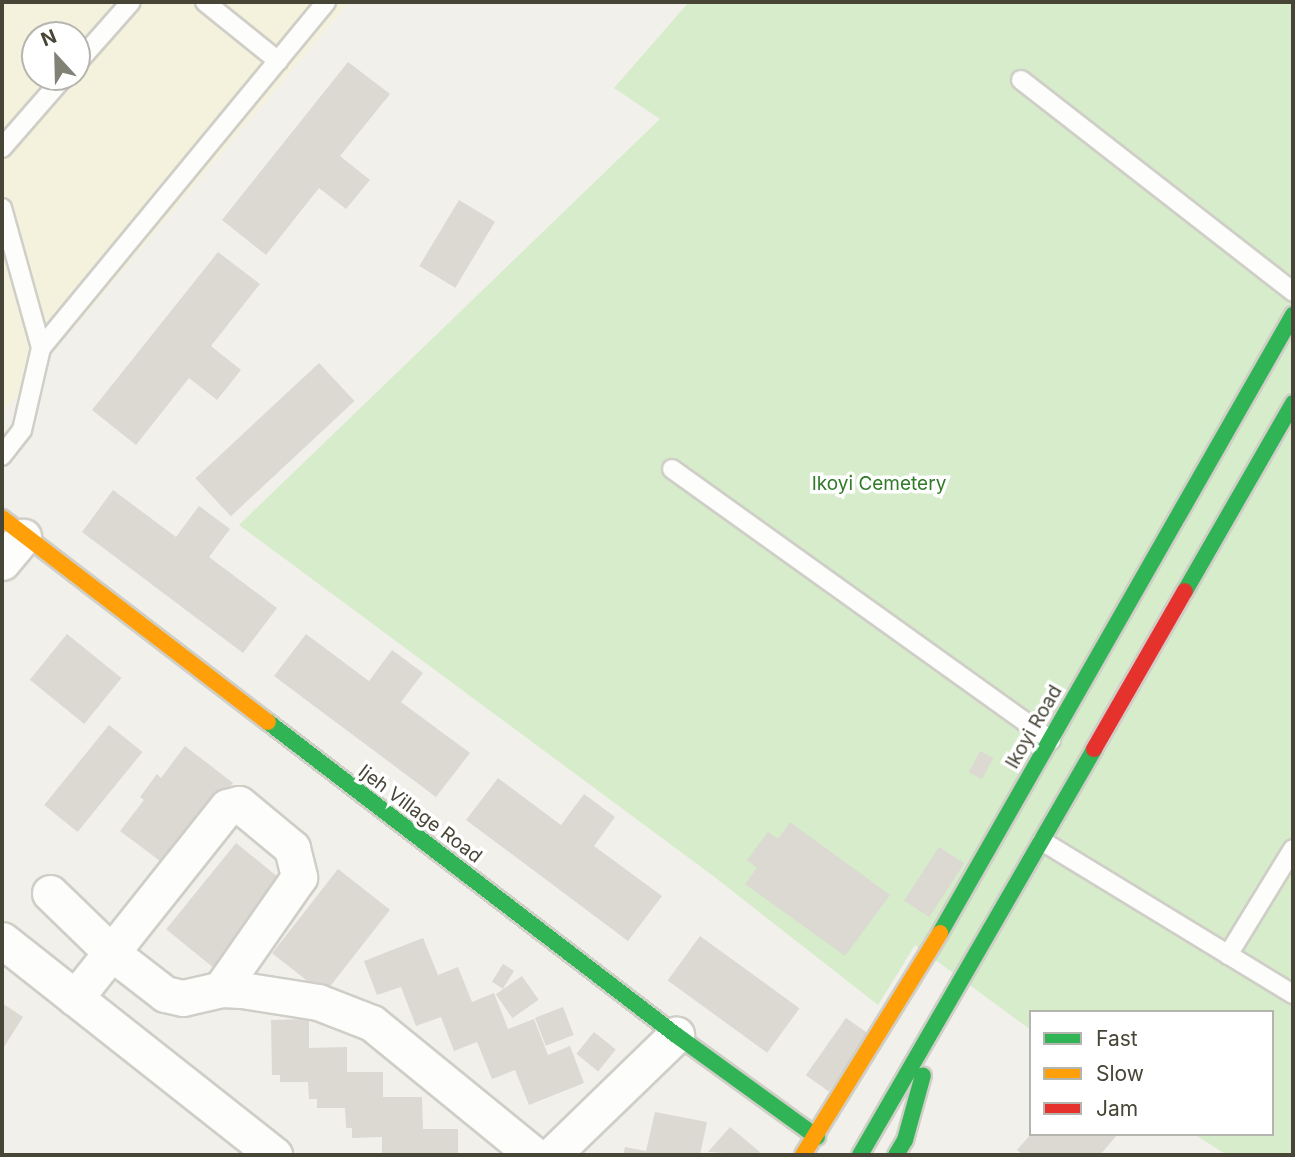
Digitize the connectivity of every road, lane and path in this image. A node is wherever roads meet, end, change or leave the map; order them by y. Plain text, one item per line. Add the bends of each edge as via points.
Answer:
1 (131, 2) edge
2 (205, 2) edge
3 (326, 2) edge
4 (91, 47) edge
5 (278, 61) junction
6 (1021, 80) dead end
7 (52, 91) edge
8 (2, 148) edge
9 (2, 208) edge
10 (1293, 292) edge
11 (1293, 315) edge
12 (41, 348) junction
13 (1293, 403) edge
14 (2, 456) edge
15 (672, 469) dead end
16 (9, 539) edge
17 (1051, 740) junction
18 (1042, 841) junction
19 (1293, 849) edge
20 (50, 893) dead end
21 (2, 940) edge
22 (112, 953) junction
23 (1228, 955) junction
24 (221, 989) junction
25 (1293, 994) edge
26 (75, 998) junction
27 (937, 1023) junction
28 (676, 1035) junction
29 (817, 1137) junction
30 (274, 1155) edge
31 (534, 1155) edge
32 (552, 1155) edge
33 (803, 1155) edge
34 (860, 1155) edge
35 (896, 1155) edge

1 - 4 lane
2 - 5 lane
3 - 5 lane
5 - 12 lane
6 - 10 lane
7 - 8 lane
9 - 12 lane
11 - 17 main road, Ikoyi Road
12 - 14 lane via 22,430
13 - 18 main road
15 - 17 lane
16 - 28 main road, Ijeh Village Road
17 - 29 main road, Ikoyi Road via 908,990
18 - 23 lane
18 - 27 main road
19 - 23 lane
20 - 22 street
21 - 26 street
22 - 24 street via 165,994 183,998
22 - 24 street via 227,807 239,804 292,848 299,877
22 - 26 street
23 - 25 lane
24 - 31 street via 318,1002 372,1023
26 - 30 street
27 - 34 main road
27 - 35 main road via 905,1140
28 - 29 main road, Ijeh Village Road
28 - 32 street
29 - 33 main road, Ikoyi Road

